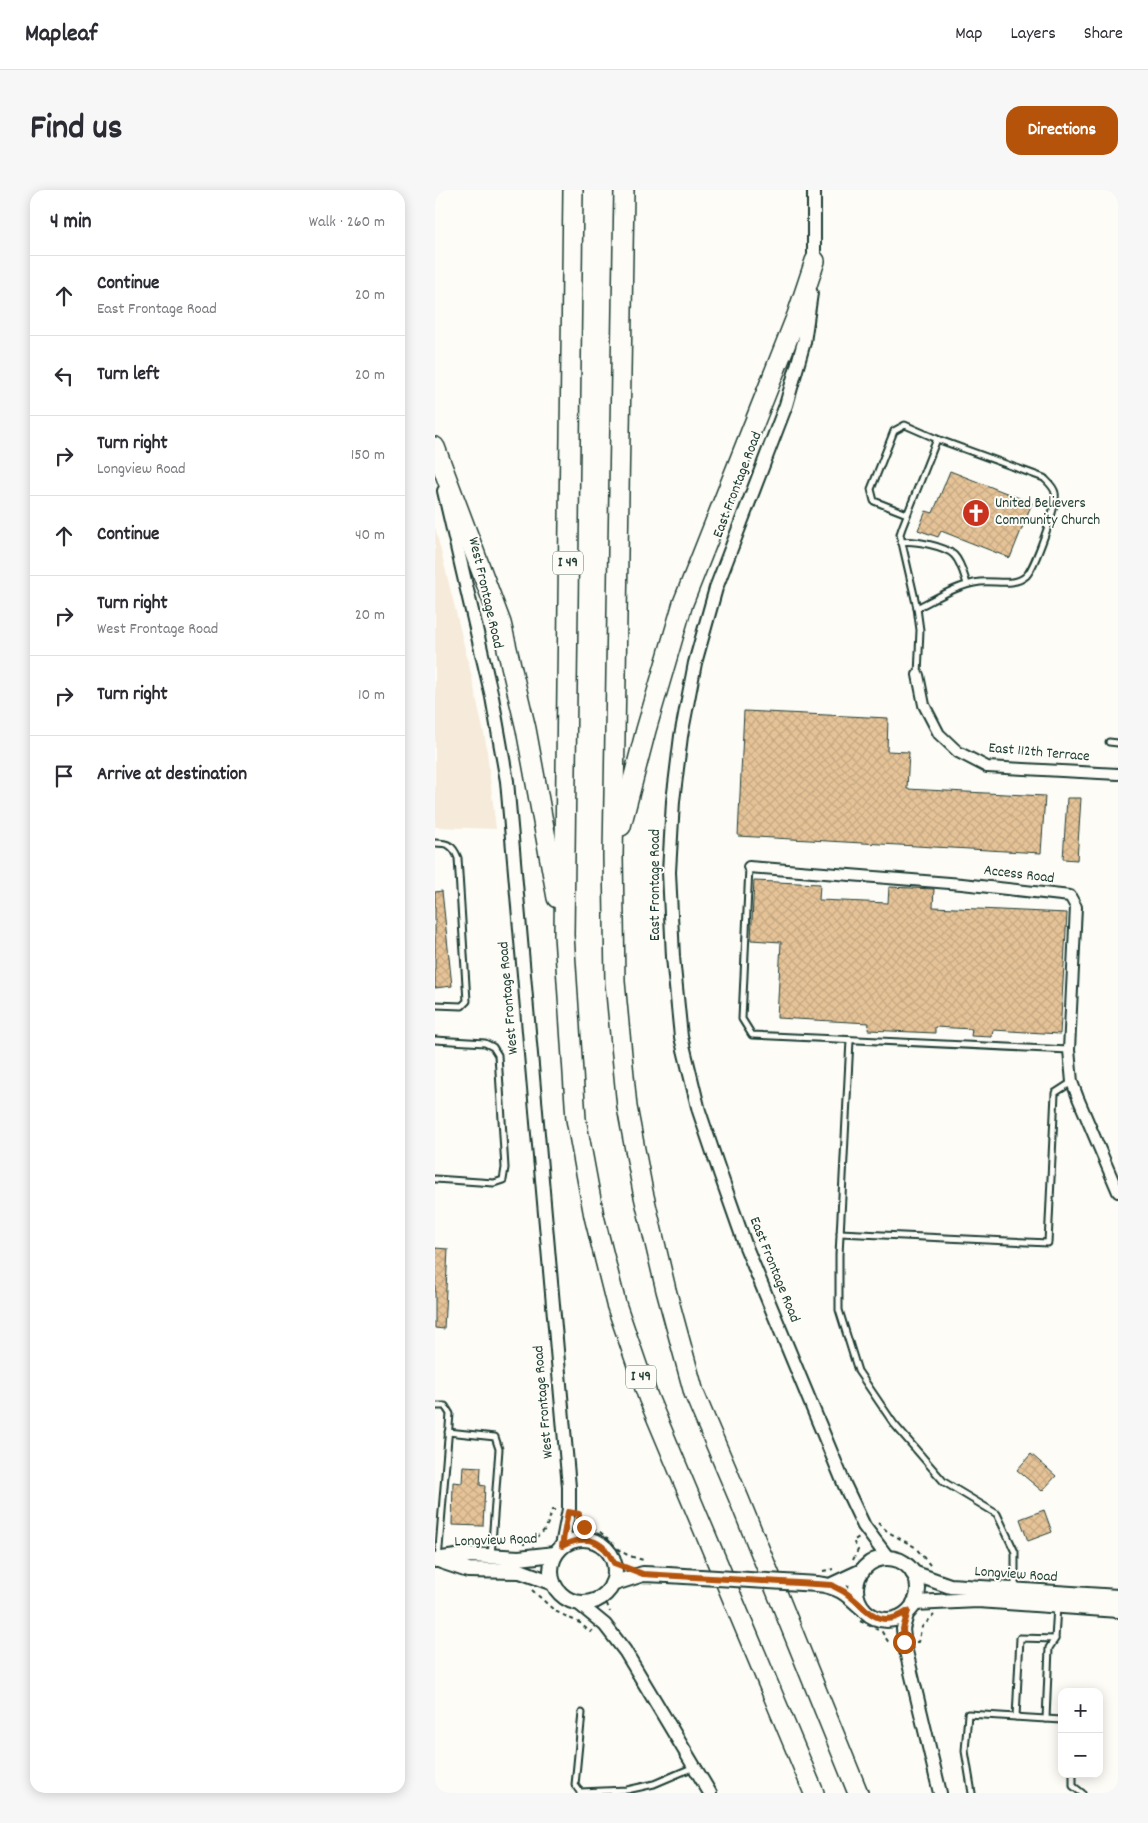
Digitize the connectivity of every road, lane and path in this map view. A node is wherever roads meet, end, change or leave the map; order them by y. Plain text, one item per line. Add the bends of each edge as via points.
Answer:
1 (573, 190) edge
2 (624, 190) edge
3 (813, 190) edge
4 (815, 261) junction
5 (937, 439) junction
6 (435, 447) edge
7 (435, 454) edge
8 (907, 514) junction
9 (901, 542) junction
10 (967, 584) junction
11 (917, 608) junction
12 (918, 675) joint
13 (1109, 742) dead end
14 (1118, 743) edge
15 (1118, 774) edge
16 (435, 843) edge
17 (613, 856) junction
18 (749, 867) joint
19 (564, 935) junction
20 (435, 1005) edge
21 (435, 1040) edge
22 (850, 1040) junction
23 (1069, 1050) junction
24 (1072, 1082) junction
25 (435, 1179) edge
26 (1118, 1192) edge
27 (840, 1233) junction
28 (435, 1406) edge
29 (448, 1432) junction
30 (568, 1512) junction
31 (438, 1520) edge
32 (868, 1530) junction
33 (559, 1550) junction
34 (491, 1556) junction
35 (525, 1557) junction
36 (888, 1558) junction
37 (436, 1560) edge
38 (614, 1563) junction
39 (849, 1564) dead end
40 (645, 1568) junction
41 (834, 1569) dead end
42 (862, 1571) junction
43 (523, 1572) junction
44 (913, 1573) junction
45 (818, 1578) junction
46 (943, 1583) junction
47 (553, 1584) junction
48 (832, 1585) junction
49 (611, 1590) junction
50 (1015, 1591) junction
51 (1118, 1597) edge
52 (943, 1601) junction
53 (577, 1602) junction
54 (1057, 1605) junction
55 (911, 1607) junction
56 (1118, 1610) edge
57 (860, 1614) junction
58 (601, 1622) junction
59 (1055, 1639) junction
60 (904, 1642) junction
61 (582, 1713) dead end
62 (1015, 1717) junction
63 (1046, 1719) junction
64 (1058, 1720) edge
65 (694, 1767) junction
66 (1073, 1778) edge
67 (710, 1793) edge
68 (814, 1793) edge
69 (858, 1793) edge
70 (940, 1793) edge
71 (972, 1793) edge
72 (1082, 1793) edge

1 - 19 highway, I 49
2 - 17 highway
3 - 4 street, East Frontage Road
4 - 17 highway via 797,315 683,603 645,730
4 - 32 street, East Frontage Road via 804,342 786,405 716,588 693,672 673,801 669,872 681,1037 699,1111 746,1248 845,1486
5 - 8 lane
5 - 8 lane via 905,425 894,431 871,489 874,501
5 - 10 lane via 1044,478 1055,494 1054,510 1025,577 1011,582
6 - 19 highway via 501,623 526,729
7 - 30 street, West Frontage Road via 492,697 507,781 569,1487
8 - 9 lane
9 - 10 lane via 911,540 954,554
9 - 11 lane
10 - 11 lane
11 - 12 lane
12 - 15 street, East 112th Terrace via 924,705 939,734 958,752 987,767
13 - 14 lane
16 - 20 lane via 447,843 455,850 457,858 467,1000 462,1006
17 - 69 highway via 615,982 627,1107 666,1290 694,1392
18 - 22 lane via 742,1019 752,1035
18 - 23 street, Access Road via 1070,896 1076,907
19 - 68 highway, I 49 via 576,1119 594,1216 616,1304 648,1397
21 - 25 lane via 485,1043 498,1055 505,1168 503,1180 494,1183
22 - 23 lane
22 - 27 lane
23 - 24 street, Access Road
24 - 26 street, Access Road
24 - 27 lane via 1055,1093 1048,1243
27 - 50 lane via 839,1310 858,1371 894,1424 944,1482 997,1514 1015,1552
28 - 29 lane via 445,1406 450,1414
29 - 31 lane
29 - 34 lane via 495,1437 499,1449
30 - 33 street, West Frontage Road
30 - 35 path via 552,1510 543,1533 523,1542
30 - 40 path via 579,1514 579,1522 584,1527 598,1531
31 - 37 lane
32 - 36 street, East Frontage Road
32 - 39 path via 853,1542 857,1550
32 - 46 path via 878,1523 887,1532 915,1547 929,1565 943,1574
33 - 35 main road, Longview Road
33 - 38 main road via 571,1541 592,1540 602,1545
33 - 47 main road via 551,1568
34 - 35 main road, Longview Road
34 - 37 main road, Longview Road via 469,1555
36 - 42 main road via 878,1559
36 - 44 main road via 907,1565
37 - 43 main road, Longview Road via 468,1570
38 - 40 main road
38 - 49 main road
40 - 45 main road, bridge via 668,1575
40 - 49 main road
41 - 45 path
42 - 48 main road
42 - 57 main road via 856,1590
43 - 47 main road, Longview Road
43 - 58 path via 521,1584 555,1611 591,1632
44 - 46 main road, Longview Road
44 - 55 main road via 917,1593
45 - 48 main road
46 - 50 main road, Longview Road
47 - 53 main road via 567,1599
48 - 57 main road via 845,1593
49 - 53 main road via 597,1599
49 - 58 path via 607,1604 612,1614
50 - 51 main road, Longview Road
52 - 54 main road, Longview Road
52 - 55 main road, Longview Road
52 - 60 path via 945,1611 935,1614 922,1626 918,1642
53 - 58 street
54 - 56 main road, Longview Road
54 - 59 lane
55 - 57 main road via 895,1618 879,1619
55 - 60 street via 903,1629
57 - 60 path via 887,1636 889,1643
58 - 65 street via 625,1651
59 - 62 lane via 1020,1638
59 - 63 lane via 1049,1648
60 - 70 street
61 - 65 lane via 575,1785 579,1792 627,1790 654,1784
62 - 63 lane
62 - 71 lane via 968,1714 965,1751
63 - 64 lane
65 - 67 street
66 - 72 lane via 1073,1786

